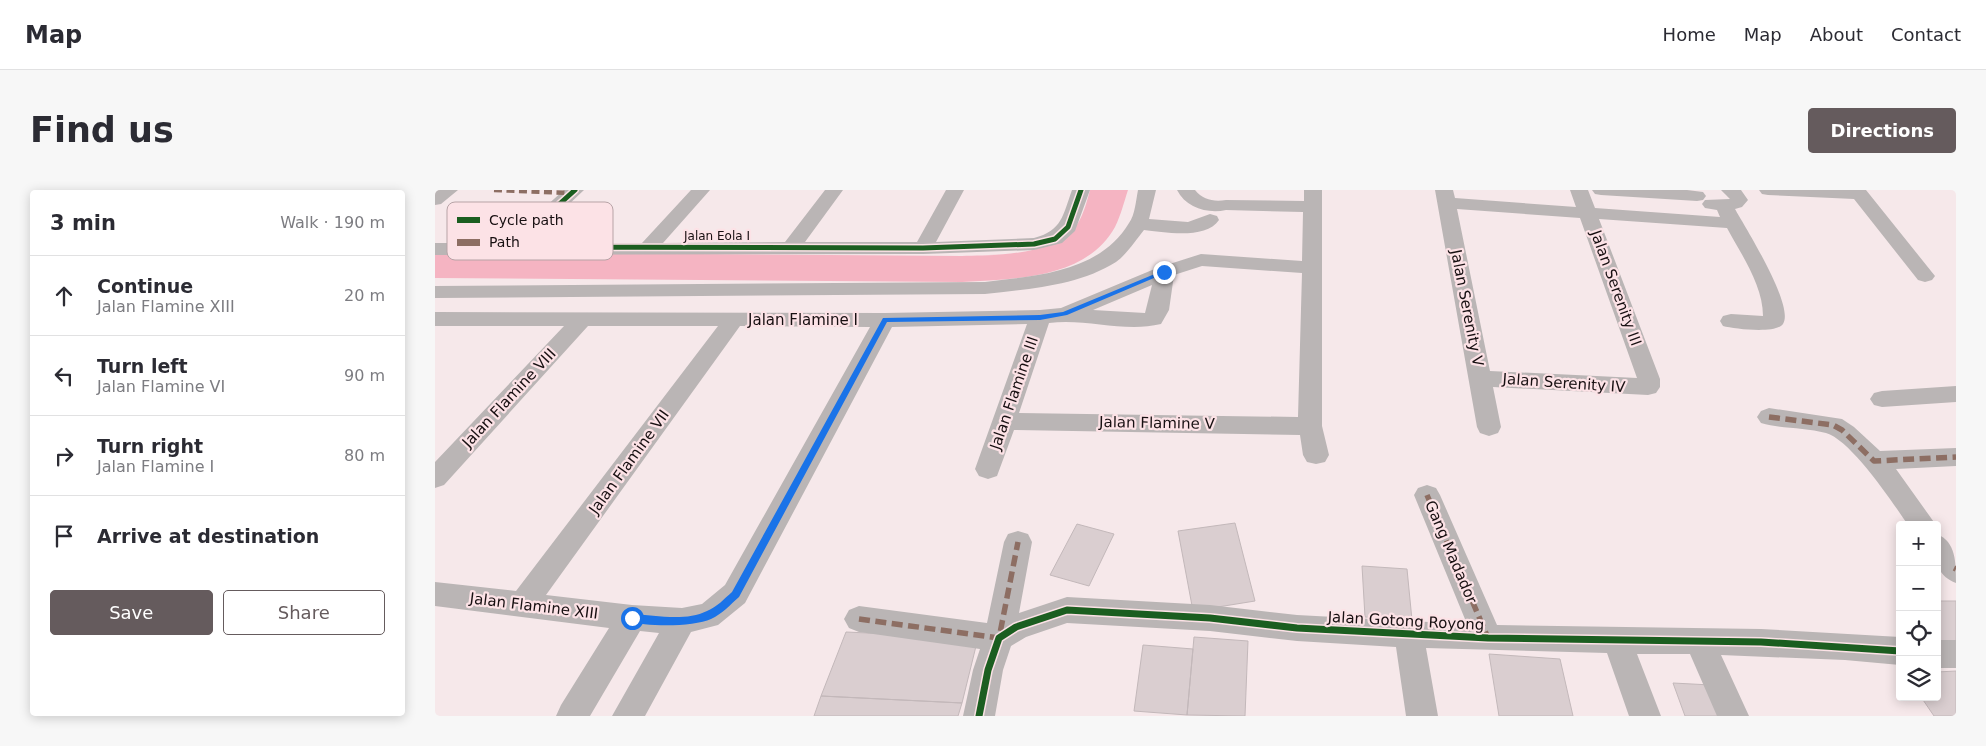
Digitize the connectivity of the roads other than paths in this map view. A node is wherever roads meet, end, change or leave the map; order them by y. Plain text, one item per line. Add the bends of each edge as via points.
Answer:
1 (449, 190) edge
2 (575, 190) edge
3 (701, 190) edge
4 (834, 190) edge
5 (955, 190) edge
6 (1081, 190) edge
7 (1147, 190) edge
8 (1186, 190) edge
9 (1579, 190) edge
10 (1601, 190) edge
11 (1768, 190) edge
12 (1858, 192) edge
13 (1697, 193) edge
14 (1445, 197) edge
15 (1313, 199) edge
16 (435, 200) edge
17 (562, 202) edge
18 (1729, 206) edge
19 (1212, 214) junction
20 (1588, 214) junction
21 (1139, 224) junction
22 (1190, 228) junction
23 (792, 247) junction
24 (613, 248) edge
25 (648, 248) junction
26 (923, 248) junction
27 (1203, 251) junction
28 (1312, 268) junction
29 (1164, 272) junction
30 (1925, 276) dead end
31 (435, 292) edge
32 (1065, 314) junction
33 (1040, 317) junction
34 (435, 319) edge
35 (583, 319) junction
36 (734, 320) junction
37 (885, 320) junction
38 (1731, 322) dead end
39 (1480, 378) junction
40 (1648, 388) joint
41 (1956, 394) edge
42 (1882, 399) dead end
43 (1769, 417) dead end
44 (1003, 421) junction
45 (1310, 426) junction
46 (1489, 427) dead end
47 (1316, 455) dead end
48 (1956, 457) edge
49 (1873, 461) junction
50 (988, 468) dead end
51 (435, 478) edge
52 (1427, 495) dead end
53 (1920, 521) edge
54 (1017, 542) dead end
55 (1941, 550) edge
56 (1955, 569) edge
57 (438, 599) edge
58 (523, 604) junction
59 (632, 618) junction
60 (859, 619) dead end
61 (682, 621) junction
62 (1409, 634) junction
63 (999, 638) junction
64 (1488, 638) junction
65 (1617, 640) junction
66 (1699, 641) junction
67 (1896, 651) edge
68 (1941, 654) edge
69 (1956, 654) edge
70 (572, 716) edge
71 (628, 716) edge
72 (979, 716) edge
73 (1422, 716) edge
74 (1645, 716) edge
75 (1733, 716) edge

1 - 16 street
2 - 17 street
3 - 25 street
4 - 23 street
5 - 26 street
6 - 26 street, Jalan Eola I via 1068,227 1055,239 1034,244
7 - 21 street
8 - 19 street
9 - 20 street, Jalan Serenity III
10 - 13 street
11 - 12 street
12 - 30 street
13 - 18 street via 1709,203
14 - 20 street
14 - 39 street, Jalan Serenity V
15 - 19 street via 1226,205
15 - 28 street
18 - 20 street
18 - 38 street via 1775,308 1774,321 1769,323
19 - 22 street
19 - 27 street
20 - 40 street, Jalan Serenity III via 1649,379
21 - 22 street
21 - 31 street via 1110,257 1077,272 1035,282 985,288
22 - 27 street
23 - 25 street, Jalan Eola I
23 - 26 street, Jalan Eola I
24 - 25 street, Jalan Eola I
27 - 28 street
27 - 29 street, Jalan Flamine I
28 - 45 street
29 - 32 street, Jalan Flamine I
29 - 32 street via 1158,310 1153,318 1141,321
32 - 33 street, Jalan Flamine I
33 - 37 street, Jalan Flamine I
33 - 44 street, Jalan Flamine III
34 - 35 street, Jalan Flamine I
35 - 36 street, Jalan Flamine I
35 - 51 street, Jalan Flamine VIII
36 - 37 street, Jalan Flamine I
36 - 58 street, Jalan Flamine VII
37 - 61 street, Jalan Flamine XIII via 735,594 708,616
39 - 40 street, Jalan Serenity IV
39 - 46 street, Jalan Serenity V
41 - 42 street
43 - 49 street via 1833,425
44 - 45 street, Jalan Flamine V
44 - 50 street, Jalan Flamine III
45 - 47 street
48 - 49 street
49 - 53 street
52 - 64 street, Gang Madador
54 - 63 street
55 - 56 street
57 - 58 street, Jalan Flamine XIII
58 - 59 street, Jalan Flamine XIII
59 - 61 street, Jalan Flamine XIII
59 - 70 street
60 - 63 street
61 - 71 street
62 - 63 street, Jalan Gotong Royong via 1067,610 1016,626
62 - 64 street, Jalan Gotong Royong
62 - 73 street
63 - 72 street via 988,670
64 - 65 street, Jalan Gotong Royong
65 - 66 street, Jalan Gotong Royong
65 - 74 street
66 - 67 street, Jalan Gotong Royong
66 - 75 street
68 - 69 street

